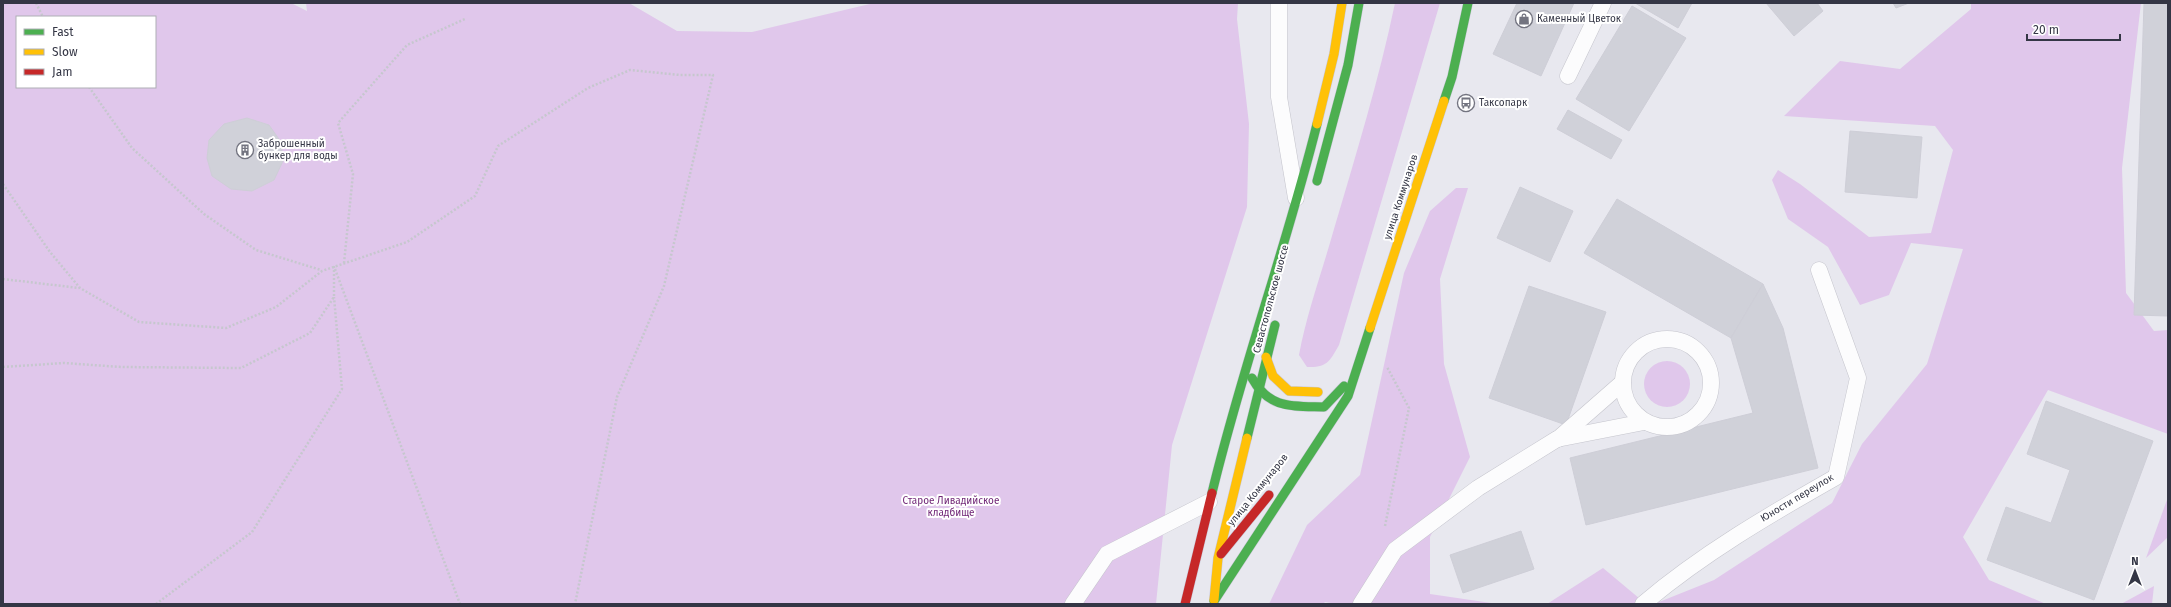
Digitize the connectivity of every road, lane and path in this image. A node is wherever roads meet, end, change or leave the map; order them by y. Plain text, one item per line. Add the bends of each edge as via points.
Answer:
1 (36, 3) edge
2 (1279, 3) edge
3 (1342, 3) edge
4 (1359, 3) edge
5 (1468, 3) edge
6 (1603, 3) edge
7 (43, 16) edge
8 (465, 19) dead end
9 (1568, 76) dead end
10 (90, 88) edge
11 (3, 184) edge
12 (1312, 193) dead end
13 (1296, 202) junction
14 (344, 263) junction
15 (334, 266) junction
16 (322, 270) junction
17 (1819, 270) dead end
18 (3, 279) edge
19 (80, 288) junction
20 (334, 297) junction
21 (1278, 312) dead end
22 (1251, 352) junction
23 (1362, 356) junction
24 (1266, 357) junction
25 (1384, 362) dead end
26 (3, 367) edge
27 (1346, 370) dead end
28 (1622, 383) junction
29 (1324, 388) dead end
30 (1258, 391) junction
31 (1348, 396) junction
32 (1644, 422) junction
33 (1557, 439) junction
34 (1286, 474) dead end
35 (1276, 486) dead end
36 (1209, 502) junction
37 (1395, 550) junction
38 (1218, 558) junction
39 (1208, 570) dead end
40 (1199, 581) dead end
41 (1186, 601) edge
42 (1214, 603) edge
43 (156, 604) edge
44 (460, 604) edge
45 (575, 604) edge
46 (1073, 604) edge
47 (1361, 604) edge
48 (1642, 604) edge

1 - 7 path
2 - 13 lane via 1279,97
3 - 13 main road via 1334,54
4 - 12 main road via 1348,65
5 - 23 main road, улица Коммунаров via 1452,77
6 - 9 lane
8 - 14 path via 407,45 338,123 353,174
10 - 16 path via 132,148 204,214 256,250
11 - 19 path via 50,252
13 - 22 main road
14 - 15 path
14 - 45 path via 407,242 475,196 498,146 588,88 630,70 713,75 664,286 617,397
15 - 16 path
15 - 20 path
15 - 44 path
16 - 19 path via 276,307 226,328 139,322
17 - 48 lane, Юности переулок via 1858,378 1836,477 1760,521 1674,577
18 - 19 path
20 - 26 path via 310,333 241,368 121,367 64,363
20 - 43 path via 342,389 252,532
21 - 24 main road, Севастопольское шоссе
22 - 30 main road via 1250,373
22 - 36 main road
23 - 27 main road
23 - 30 main road via 1341,391 1324,407 1284,406
23 - 31 main road, улица Коммунаров
24 - 29 main road via 1273,376 1289,391 1318,392
24 - 30 main road, Севастопольское шоссе
25 - 37 path via 1408,408 1384,530
28 - 32 lane via 1628,406
28 - 32 lane via 1628,361 1644,345 1667,339 1689,345 1705,361 1711,383 1705,406 1689,422 1667,428
28 - 33 lane
30 - 38 main road, Севастопольское шоссе
31 - 34 main road, улица Коммунаров
31 - 42 main road, улица Коммунаров
32 - 33 lane
33 - 37 lane via 1478,488
35 - 38 main road, улица Коммунаров
36 - 41 main road
36 - 46 lane via 1107,554
37 - 47 lane
38 - 39 main road, улица Коммунаров
38 - 42 main road, Севастопольское шоссе
40 - 41 main road

